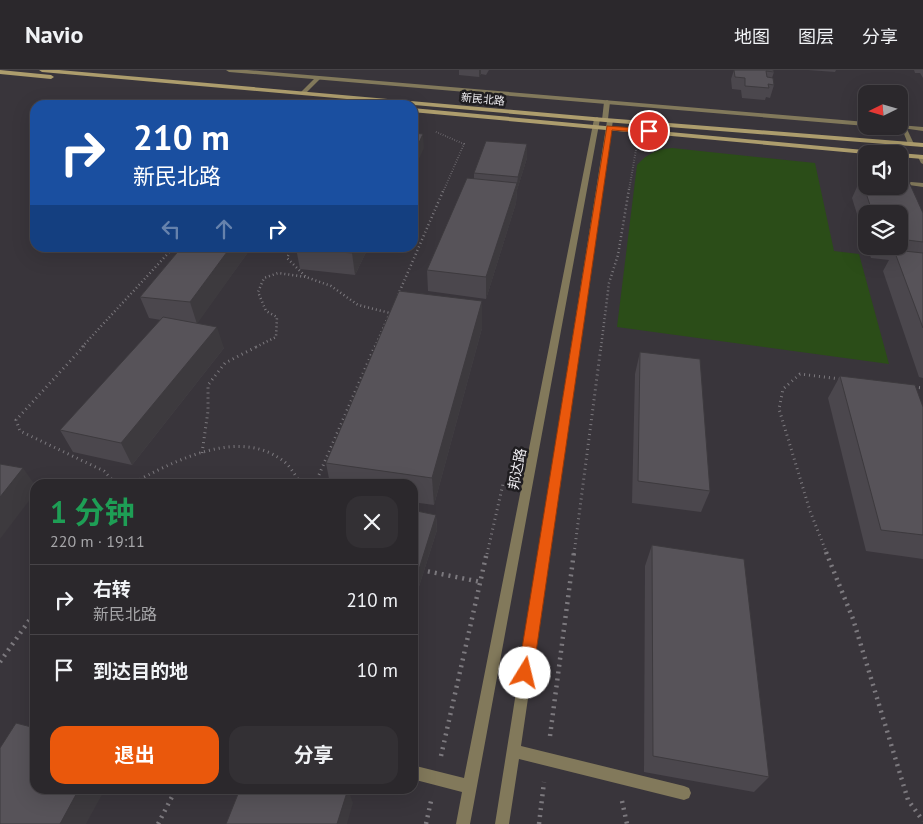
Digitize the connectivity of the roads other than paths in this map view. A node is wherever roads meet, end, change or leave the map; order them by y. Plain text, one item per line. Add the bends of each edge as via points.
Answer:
1 (42, 70) edge
2 (229, 70) edge
3 (0, 72) edge
4 (318, 78) junction
5 (303, 93) junction
6 (276, 100) edge
7 (373, 100) edge
8 (607, 102) junction
9 (418, 104) edge
10 (418, 110) edge
11 (603, 123) junction
12 (858, 123) edge
13 (908, 128) edge
14 (923, 129) edge
15 (907, 135) edge
16 (911, 144) junction
17 (923, 145) edge
18 (858, 151) edge
19 (908, 157) edge
20 (922, 159) edge
21 (911, 184) edge
22 (923, 185) edge
23 (513, 751) junction
24 (418, 774) edge
25 (470, 786) junction
26 (684, 793) dead end
27 (463, 824) edge
28 (502, 824) edge

1 - 5 street, 新民北路
2 - 4 street
3 - 6 street
4 - 5 street
4 - 8 street
5 - 7 street, 新民北路
8 - 11 street
8 - 12 street
9 - 11 street, 新民北路
10 - 11 street, 新民北路
11 - 16 street, 新民北路
11 - 18 street, 新民北路
11 - 23 street
11 - 25 street, 邦达路
13 - 14 street
15 - 16 street
16 - 17 street, 新民北路
19 - 20 street
21 - 22 street
23 - 26 street
23 - 28 street
24 - 25 street
25 - 27 street, 邦达路

